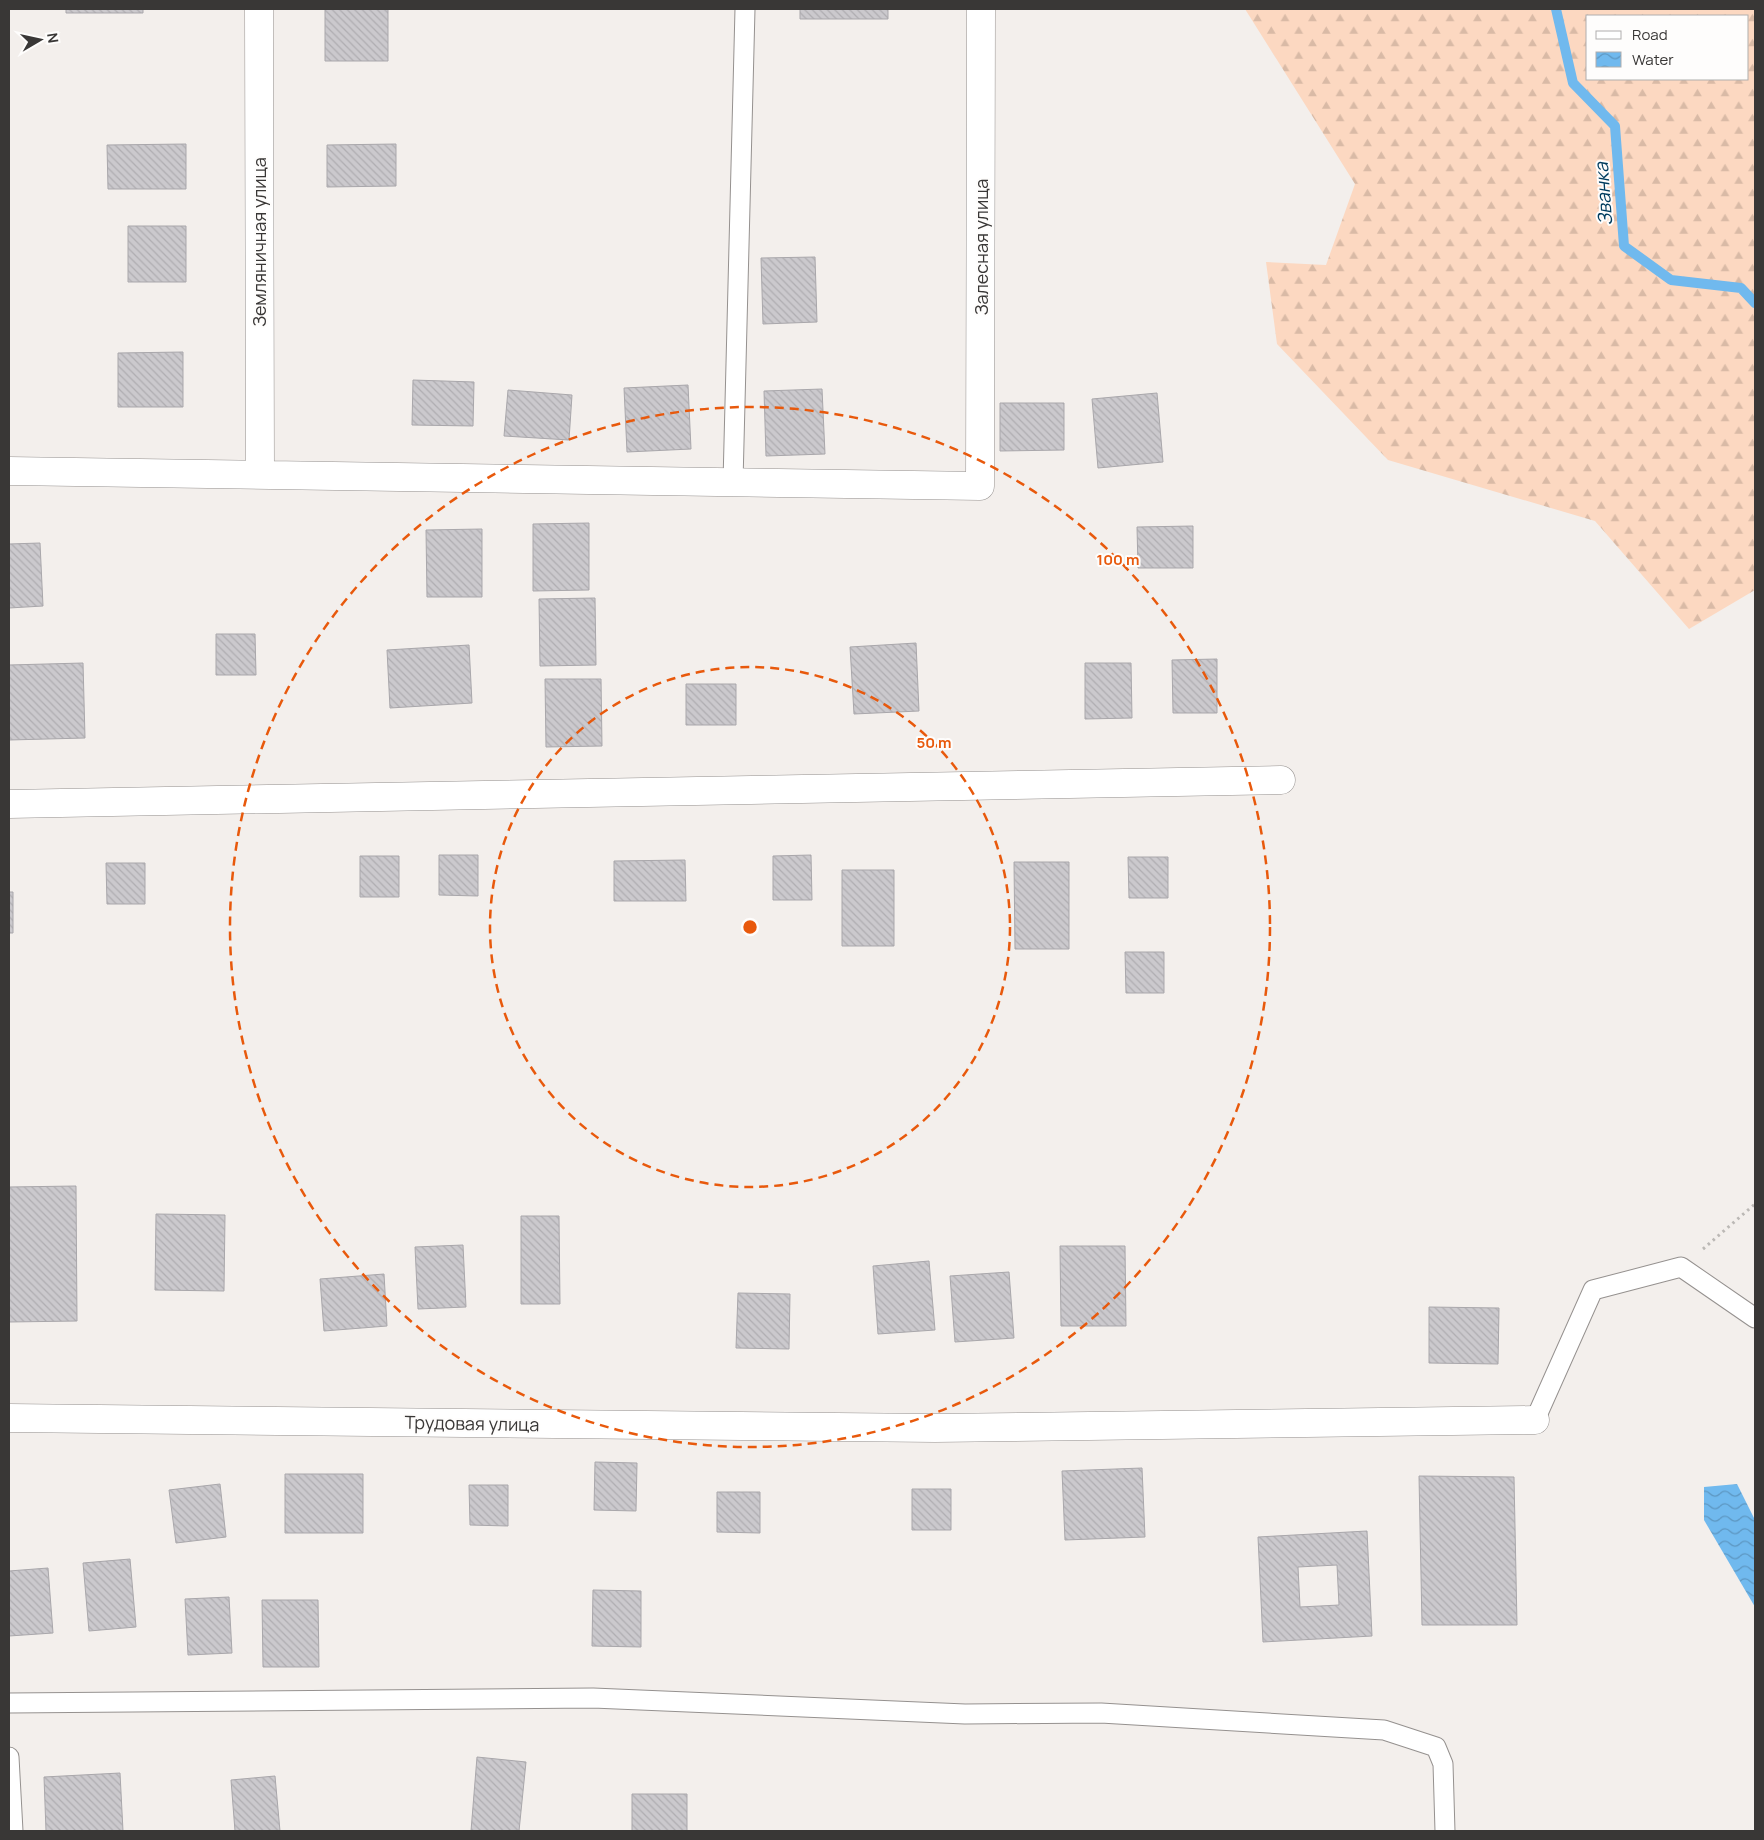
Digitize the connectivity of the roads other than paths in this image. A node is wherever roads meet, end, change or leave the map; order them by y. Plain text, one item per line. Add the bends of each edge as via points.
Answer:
1 (259, 9) edge
2 (745, 9) edge
3 (982, 9) edge
4 (9, 471) edge
5 (260, 475) junction
6 (733, 482) junction
7 (1281, 780) dead end
8 (9, 804) edge
9 (1755, 1318) edge
10 (9, 1418) edge
11 (1535, 1420) joint
12 (9, 1703) edge
13 (9, 1758) edge
14 (13, 1831) edge
15 (1445, 1831) edge

1 - 5 street, Земляничная улица
2 - 6 lane
3 - 6 street, Залесная улица via 980,486
4 - 5 street
5 - 6 street
7 - 8 street
9 - 11 lane via 1681,1267 1593,1290
10 - 11 street, Трудовая улица via 935,1428
12 - 15 lane via 593,1698 965,1714 1101,1713 1384,1730 1436,1747 1442,1764
13 - 14 lane

